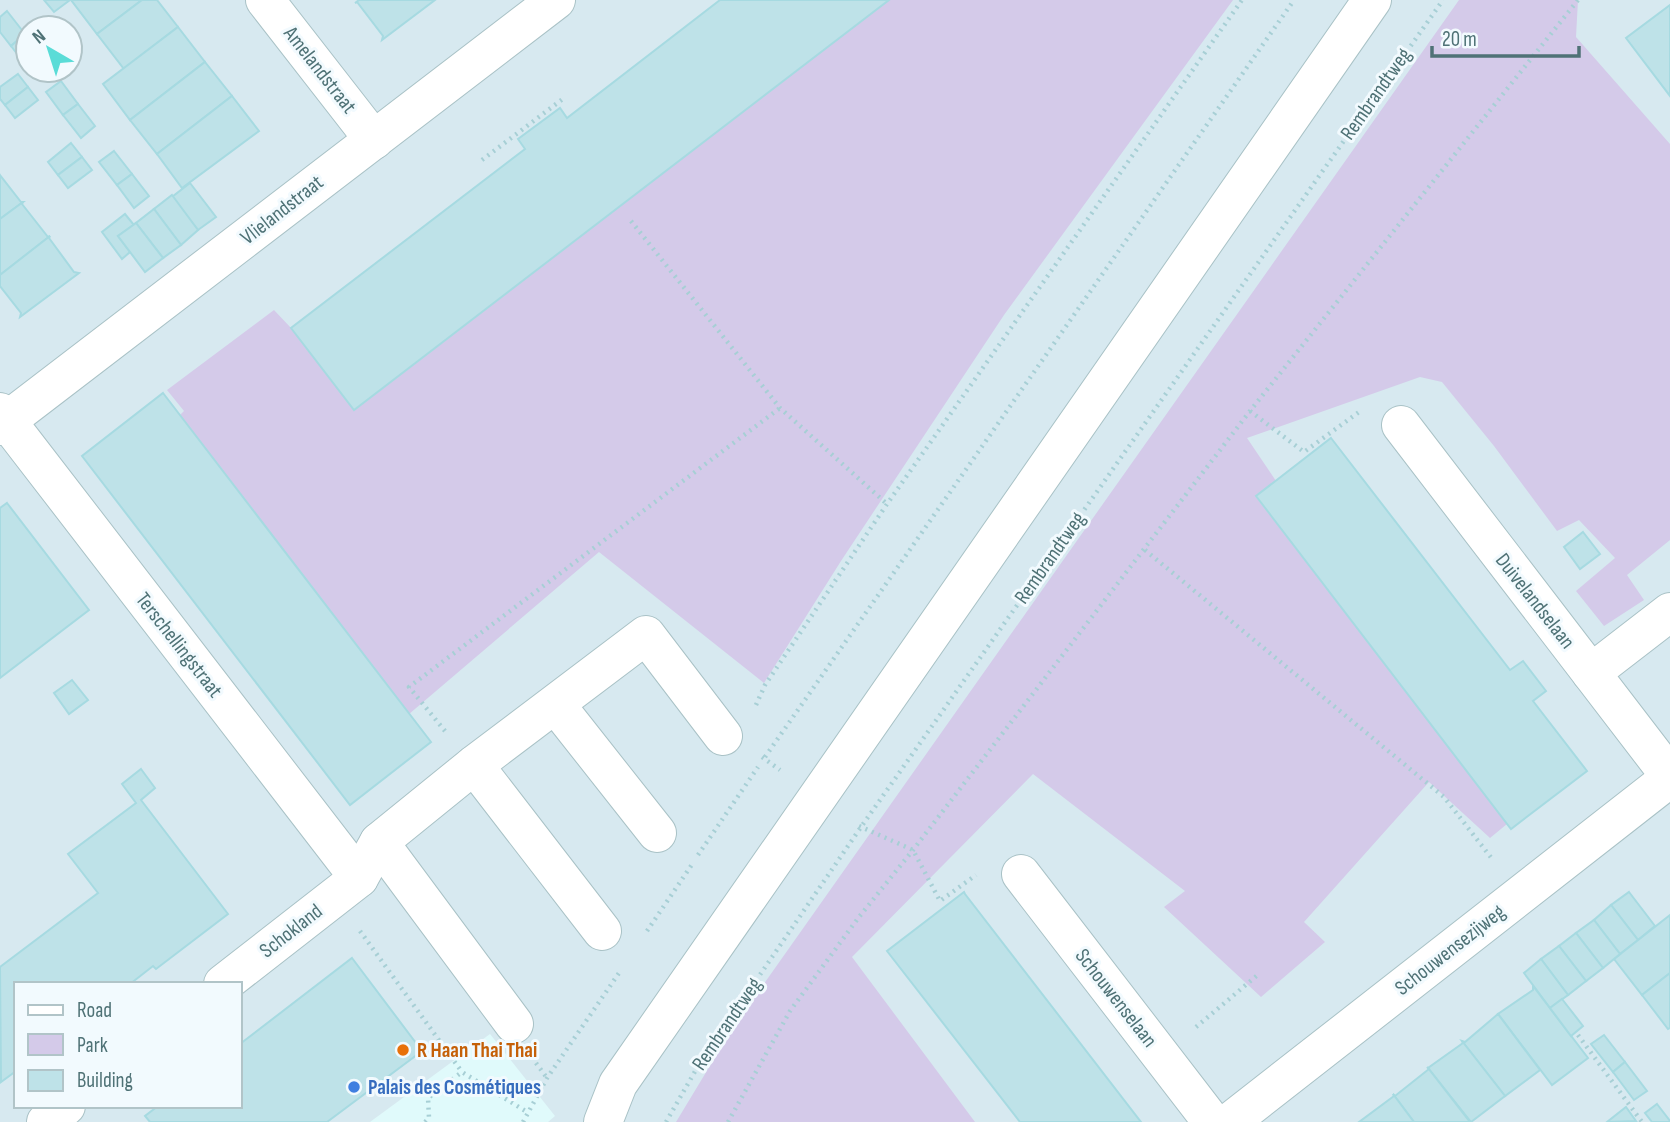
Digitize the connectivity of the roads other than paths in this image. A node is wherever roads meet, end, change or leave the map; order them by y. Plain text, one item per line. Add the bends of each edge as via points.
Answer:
1 (265, 0) edge
2 (556, 0) edge
3 (1372, 0) edge
4 (374, 139) junction
5 (2, 420) edge
6 (1401, 425) road end
7 (1670, 612) edge
8 (1591, 673) junction
9 (556, 705) junction
10 (739, 745) road end
11 (474, 765) junction
12 (1670, 777) edge
13 (657, 834) dead end
14 (379, 842) junction
15 (1021, 874) road end
16 (347, 887) junction
17 (602, 931) dead end
18 (226, 982) edge
19 (514, 1024) dead end
20 (64, 1108) edge
21 (46, 1122) edge
22 (603, 1122) edge
23 (1212, 1122) edge
24 (1230, 1122) edge

1 - 4 street, Amelandstraat
2 - 4 street, Vlielandstraat
3 - 22 street via 618,1084
4 - 5 street, Vlielandstraat
5 - 16 street, Terschellingstraat
6 - 8 street, Duivelandselaan
7 - 8 street
8 - 12 street, Duivelandselaan
9 - 10 street via 646,635
9 - 11 street
9 - 13 street
11 - 14 street
11 - 17 street
12 - 24 street, Schouwensezijweg
14 - 16 street
14 - 19 street
15 - 23 street, Schouwenselaan
16 - 18 street, Schokland
20 - 21 street

